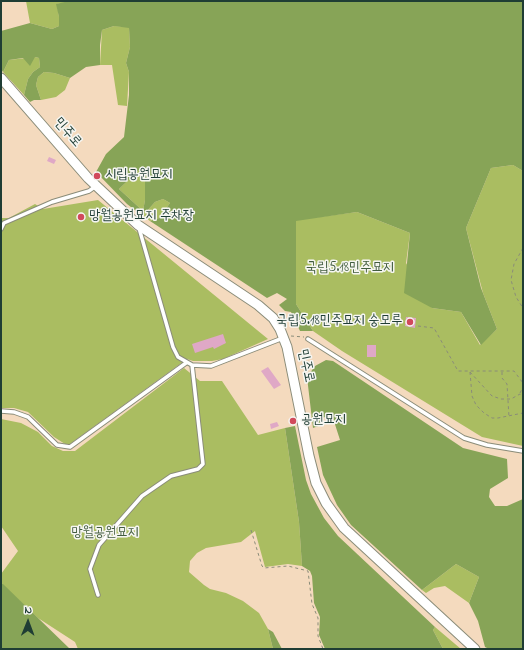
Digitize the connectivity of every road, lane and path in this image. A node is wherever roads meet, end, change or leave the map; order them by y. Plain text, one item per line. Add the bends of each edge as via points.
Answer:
1 (1, 78) edge
2 (96, 186) junction
3 (3, 223) edge
4 (138, 225) junction
5 (1, 229) edge
6 (523, 248) edge
7 (523, 308) edge
8 (418, 326) dead end
9 (284, 337) junction
10 (308, 339) joint
11 (186, 363) junction
12 (192, 365) junction
13 (470, 371) junction
14 (502, 371) junction
15 (523, 383) edge
16 (523, 387) edge
17 (520, 394) junction
18 (523, 396) edge
19 (508, 399) junction
20 (1, 411) edge
21 (523, 413) edge
22 (509, 417) junction
23 (523, 452) edge
24 (251, 530) dead end
25 (98, 595) dead end
26 (323, 649) edge
27 (475, 649) edge

1 - 2 main road, 민주로
2 - 3 lane via 89,191 52,202
2 - 4 main road, 민주로
3 - 5 lane
4 - 9 main road, 민주로 via 258,305 273,318
4 - 11 lane via 173,347 178,357
6 - 7 path via 514,264 511,280 516,297
8 - 13 path via 434,328 458,371
9 - 10 path via 298,336
9 - 12 lane via 218,365
9 - 27 main road, 민주로 via 309,456 316,483 326,503 344,528
10 - 23 lane via 464,438
11 - 12 lane
11 - 20 lane via 70,447 57,445 28,417
12 - 25 lane via 203,464 198,469 170,476 142,496 99,545 90,569
13 - 14 path
13 - 19 path via 492,396
13 - 22 path via 471,392 478,408 492,418
14 - 15 path via 514,370
14 - 19 path via 502,378 507,384
16 - 17 path
17 - 18 path
17 - 19 path
19 - 22 path
21 - 22 path
24 - 26 path via 264,568 288,566 308,571 312,604 318,618 318,636

